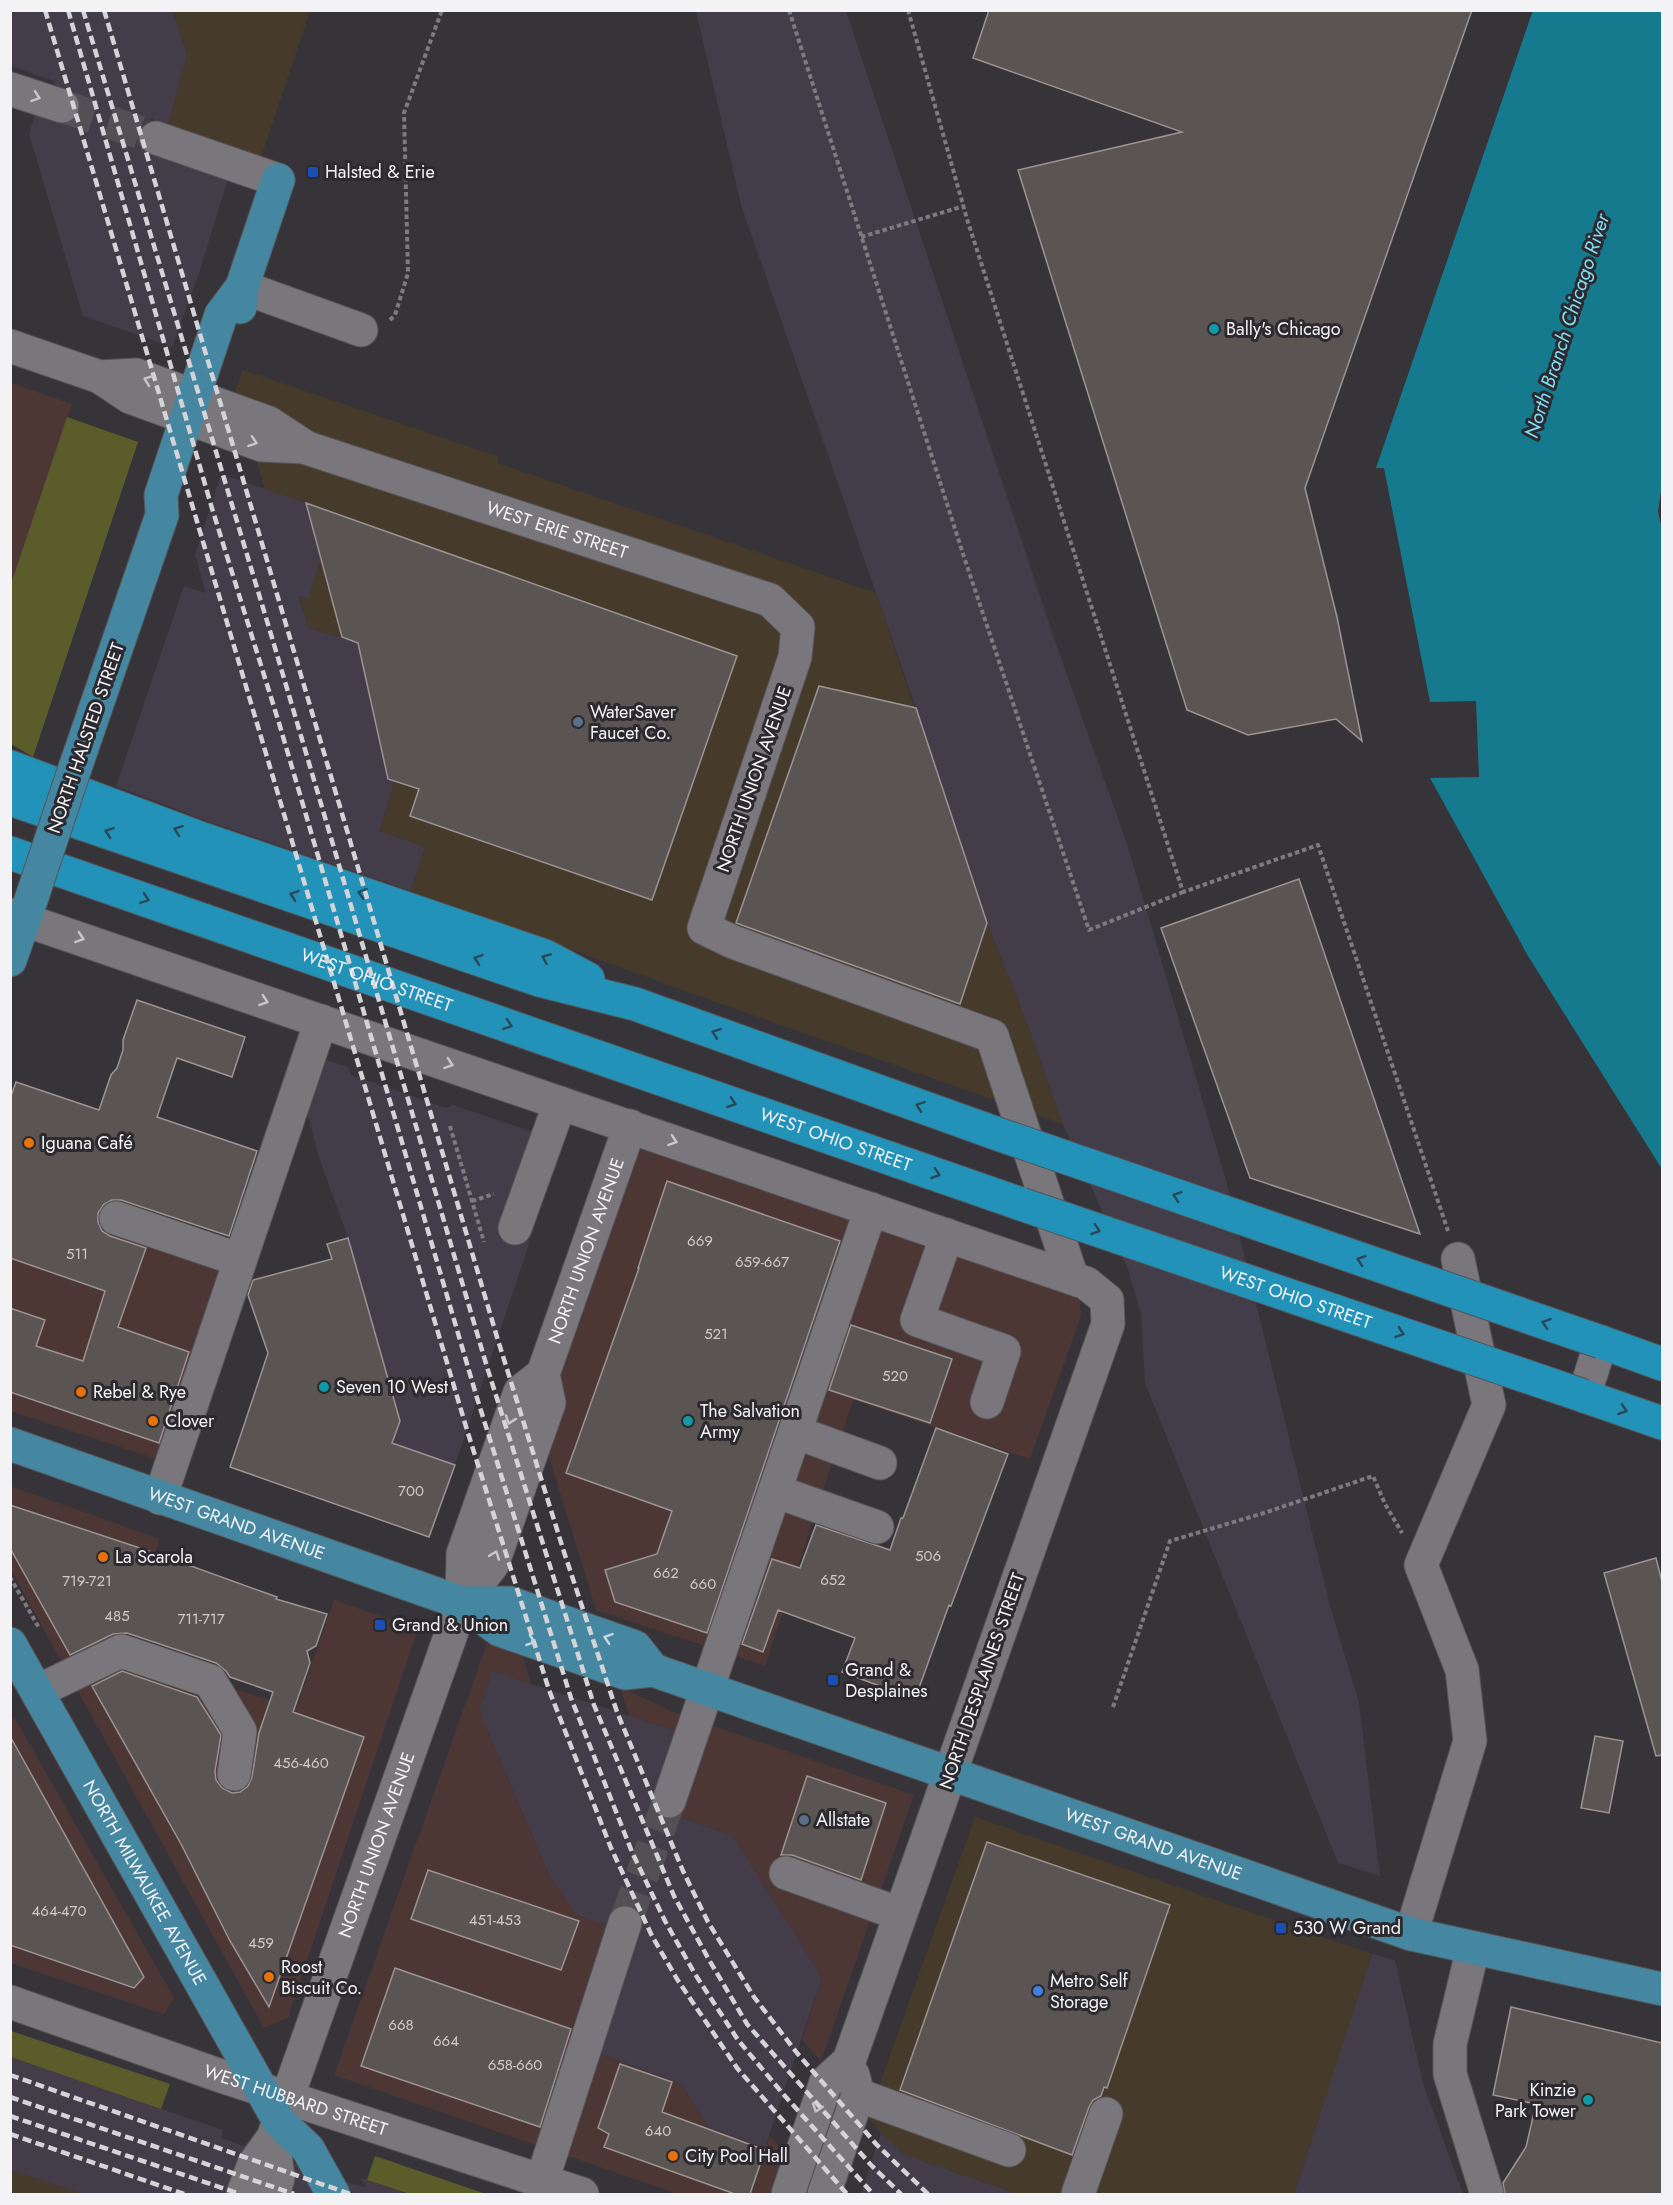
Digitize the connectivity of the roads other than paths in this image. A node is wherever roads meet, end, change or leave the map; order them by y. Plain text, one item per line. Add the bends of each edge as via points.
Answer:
1 (10, 89) edge
2 (62, 106) tunnel mouth
3 (167, 142) tunnel mouth
4 (278, 180) joint
5 (242, 287) junction
6 (360, 330) road end
7 (10, 346) edge
8 (198, 410) junction
9 (798, 627) joint
10 (10, 767) edge
11 (10, 799) edge
12 (10, 853) edge
13 (22, 910) edge
14 (10, 960) edge
15 (635, 1004) junction
16 (321, 1021) junction
17 (560, 1102) junction
18 (630, 1126) junction
19 (871, 1209) junction
20 (116, 1218) dead end
21 (515, 1228) dead end
22 (946, 1235) junction
23 (240, 1260) junction
24 (1458, 1260) road end
25 (1072, 1278) junction
26 (1601, 1342) junction
27 (1662, 1364) edge
28 (1584, 1396) junction
29 (987, 1402) dead end
30 (1662, 1423) edge
31 (795, 1432) junction
32 (10, 1444) edge
33 (880, 1463) dead end
34 (775, 1491) junction
35 (160, 1498) junction
36 (877, 1527) dead end
37 (462, 1603) junction
38 (10, 1644) edge
39 (707, 1689) junction
40 (38, 1691) junction
41 (949, 1773) junction
42 (234, 1774) dead end
43 (669, 1801) tunnel mouth
44 (786, 1873) dead end
45 (900, 1914) junction
46 (625, 1923) tunnel mouth
47 (1411, 1934) junction
48 (1473, 1948) junction
49 (1662, 1989) edge
50 (10, 2002) edge
51 (849, 2061) junction
52 (858, 2095) junction
53 (275, 2111) junction
54 (1107, 2114) dead end
55 (1008, 2150) dead end
56 (542, 2181) junction
57 (243, 2194) edge
58 (273, 2194) edge
59 (310, 2194) edge
60 (333, 2194) edge
61 (582, 2194) edge
62 (788, 2194) edge
63 (824, 2194) edge
64 (1078, 2194) edge
65 (1487, 2194) edge

1 -> 2 street
3 - 4 street
4 - 5 main road, NORTH HALSTED STREET
5 - 6 street
5 - 8 main road, NORTH HALSTED STREET via 238,321
7 - 8 street, WEST ERIE STREET via 100,377 130,397
8 - 9 street, WEST ERIE STREET via 262,446 307,448 770,600
8 - 13 main road, NORTH HALSTED STREET, bridge via 176,502 162,515
9 - 25 street, NORTH UNION AVENUE via 793,664 704,928 992,1036
15 -> 10 highway via 545,956 197,837
15 -> 11 highway via 539,980
12 -> 28 highway, WEST OHIO STREET, bridge
13 - 14 main road, NORTH HALSTED STREET
13 -> 16 street
26 -> 15 highway, bridge
16 -> 17 street
16 - 23 street
17 - 18 street
17 - 21 street
18 -> 19 street
18 - 37 street, NORTH UNION AVENUE via 543,1374 549,1403 500,1543 492,1565
19 - 22 street
19 - 31 street
20 - 23 street
22 - 25 street
22 - 29 street via 917,1320 1004,1351
23 - 35 street
24 - 47 street via 1489,1405 1421,1565 1462,1670 1470,1741
25 - 41 street, NORTH DESPLAINES STREET via 1086,1283 1107,1300 1108,1324
26 - 27 highway
26 - 28 street
28 -> 30 highway, WEST OHIO STREET
31 - 33 street
31 - 34 street
32 - 35 main road, WEST GRAND AVENUE
34 - 36 street
34 - 39 street
35 - 37 main road, WEST GRAND AVENUE
37 - 39 main road, WEST GRAND AVENUE via 500,1630 625,1673 653,1670
37 - 53 street, NORTH UNION AVENUE
38 - 40 main road, NORTH MILWAUKEE AVENUE
39 - 41 main road, WEST GRAND AVENUE
39 - 43 street
40 - 42 street via 121,1651 210,1681 240,1731
40 - 53 main road, NORTH MILWAUKEE AVENUE
41 - 45 street, NORTH DESPLAINES STREET
41 - 47 main road, WEST GRAND AVENUE
44 - 45 street
45 - 51 street, NORTH DESPLAINES STREET
46 - 56 street
47 - 48 main road, WEST GRAND AVENUE
48 - 49 main road, WEST GRAND AVENUE
48 - 65 street via 1449,2058 1450,2074
50 - 53 street, WEST HUBBARD STREET
51 - 52 street
51 -> 62 street, NORTH DESPLAINES STREET via 825,2082
52 - 55 street
52 - 63 street
53 - 56 street, WEST HUBBARD STREET
53 - 57 street, NORTH UNION AVENUE
53 - 58 street, NORTH UNION AVENUE via 278,2178
53 - 59 main road, NORTH MILWAUKEE AVENUE via 282,2141
53 - 60 main road, NORTH MILWAUKEE AVENUE via 308,2149
54 - 64 street
56 - 61 street, WEST HUBBARD STREET

